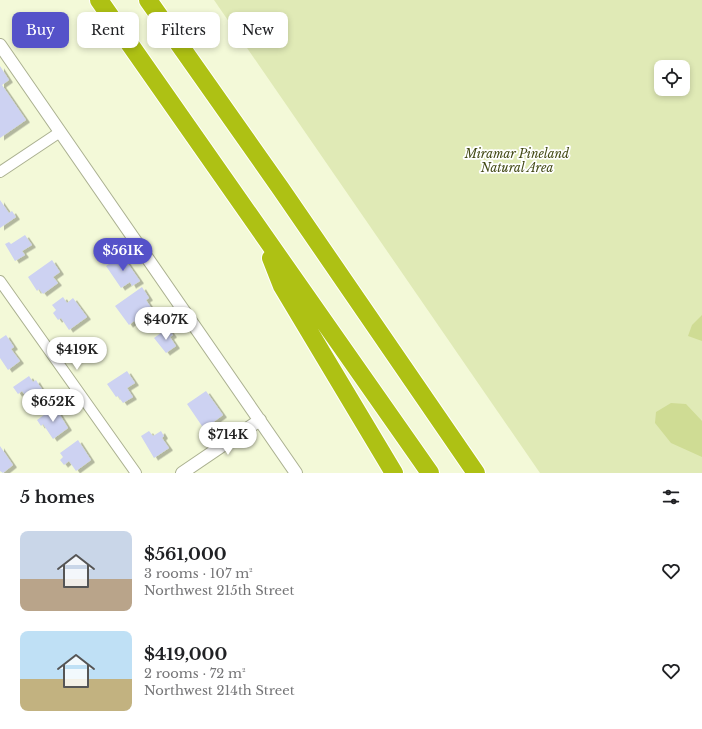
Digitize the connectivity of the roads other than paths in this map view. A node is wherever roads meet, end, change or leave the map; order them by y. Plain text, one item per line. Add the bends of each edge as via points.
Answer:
1 (99, 0) edge
2 (148, 0) edge
3 (0, 45) edge
4 (60, 132) junction
5 (0, 172) edge
6 (259, 229) junction
7 (0, 281) edge
8 (260, 420) junction
9 (136, 473) edge
10 (182, 473) edge
11 (296, 473) edge
12 (394, 473) edge
13 (430, 473) edge
14 (476, 473) edge

1 - 6 highway
2 - 14 highway via 281,188
3 - 4 street
4 - 5 street
4 - 8 street
6 - 12 highway via 282,286
6 - 13 highway
7 - 9 street
8 - 10 street
8 - 11 street

